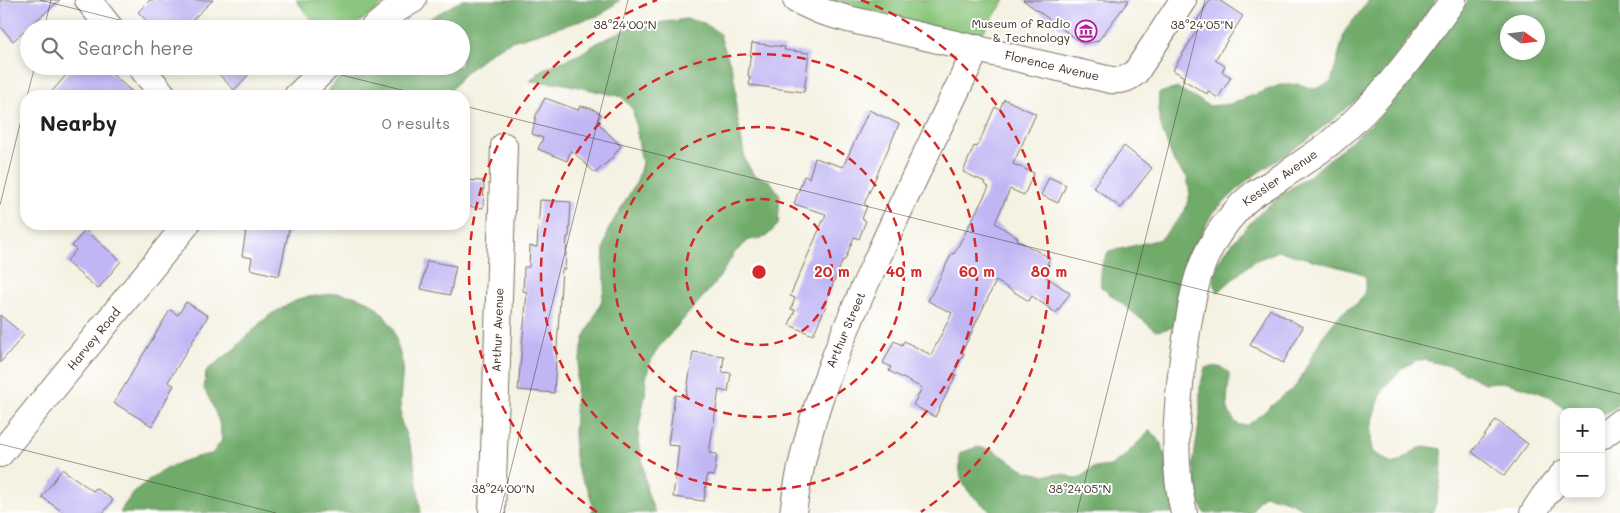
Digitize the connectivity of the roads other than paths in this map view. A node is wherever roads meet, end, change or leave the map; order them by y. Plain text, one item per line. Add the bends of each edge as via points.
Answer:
1 (88, 0) edge
2 (413, 0) edge
3 (796, 0) edge
4 (1183, 0) edge
5 (1453, 0) edge
6 (104, 20) edge
7 (383, 20) edge
8 (977, 48) junction
9 (147, 75) edge
10 (319, 75) edge
11 (159, 90) edge
12 (303, 90) edge
13 (504, 146) dead end
14 (182, 230) edge
15 (1620, 422) edge
16 (1605, 434) edge
17 (0, 454) edge
18 (1560, 478) edge
19 (492, 513) edge
20 (793, 513) edge
21 (1184, 513) edge
22 (1533, 513) edge

1 - 6 street
2 - 7 street
3 - 8 street, Florence Avenue via 848,19
4 - 8 street, Florence Avenue via 1136,72 1120,81
5 - 21 street, Kessler Avenue via 1380,96 1303,163 1239,207 1210,247 1198,276 1181,379 1176,459
8 - 20 street, Arthur Street via 838,346 814,415
9 - 11 street
10 - 12 street
13 - 19 street, Arthur Avenue
14 - 17 street, Harvey Road
15 - 16 street
18 - 22 street

